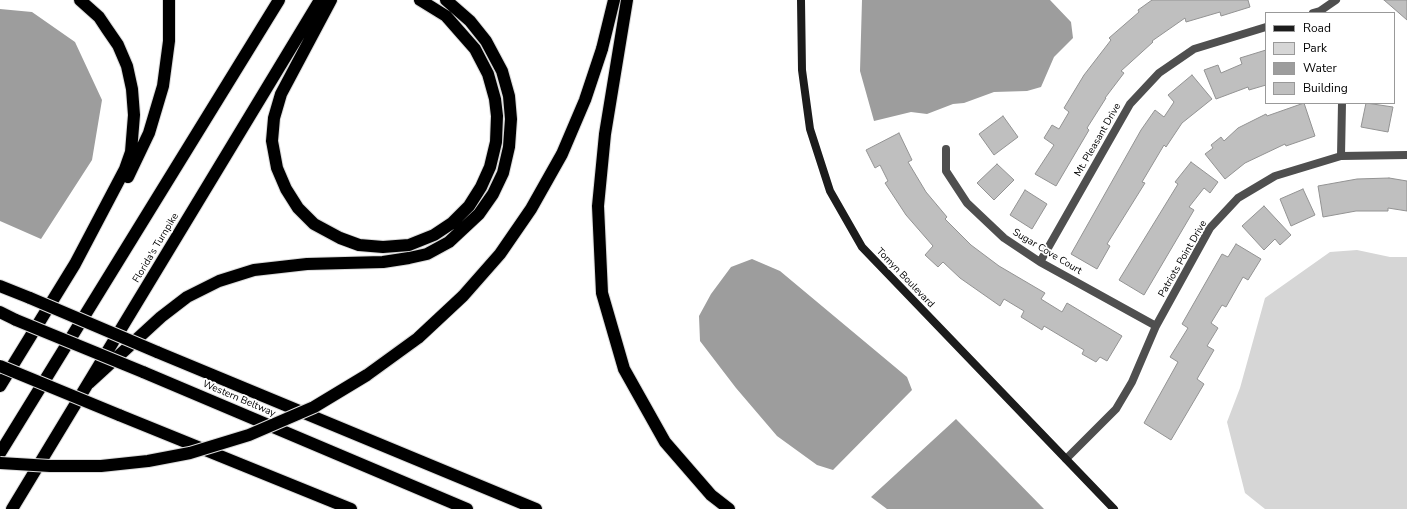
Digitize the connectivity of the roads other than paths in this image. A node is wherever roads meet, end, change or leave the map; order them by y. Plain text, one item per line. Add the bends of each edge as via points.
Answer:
1 (80, 0) edge
2 (169, 0) edge
3 (279, 0) edge
4 (320, 0) edge
5 (332, 0) edge
6 (420, 0) edge
7 (446, 0) edge
8 (614, 0) edge
9 (627, 0) edge
10 (801, 0) edge
11 (1336, 0) edge
12 (1318, 12) edge
13 (1265, 27) edge
14 (1342, 104) edge
15 (946, 149) dead end
16 (1407, 155) edge
17 (1340, 156) junction
18 (1040, 262) junction
19 (75, 264) junction
20 (0, 286) edge
21 (0, 313) edge
22 (1156, 326) junction
23 (0, 366) edge
24 (89, 382) junction
25 (0, 386) edge
26 (0, 453) edge
27 (1066, 460) junction
28 (0, 462) edge
29 (12, 509) edge
30 (351, 509) edge
31 (467, 509) edge
32 (536, 509) edge
33 (729, 509) edge
34 (1114, 509) edge

1 - 19 highway via 99,17 118,46 129,74 134,115 132,141 125,169
2 - 19 highway via 166,64 149,134 134,167
3 - 26 highway
4 - 24 highway, Florida's Turnpike
5 - 6 highway via 281,94 274,118 272,141 277,168 298,208 314,224 359,245 383,247 409,245 434,235 452,223 469,206 482,187 496,142 495,99 488,74 476,49 446,16
7 - 24 highway via 470,20 486,41 502,71 509,96 509,147 503,173 479,214 449,242 427,254 383,262 307,264 254,270 219,281 187,297 161,317
8 - 28 highway, bridge via 602,49 585,100 562,154 531,209 500,254 463,296 418,338 367,375 314,407 249,436 190,453 100,466
9 - 33 highway via 605,134 598,206 602,293 624,369 665,442 711,495
10 - 27 street, Tomyn Boulevard via 802,70 810,129 830,191 862,247
11 - 12 street
13 - 18 street, Mt. Pleasant Drive via 1194,49 1158,73 1130,104
14 - 17 street
15 - 18 street, Sugar Cove Court via 946,171 967,203 1004,238
16 - 17 street, Patriots Point Drive
17 - 22 street, Patriots Point Drive via 1275,176 1238,198 1210,228
18 - 22 street, Sugar Cove Court
19 - 25 highway
20 - 32 highway, bridge
21 - 31 highway, Western Beltway, bridge
22 - 27 street, Patriots Point Drive via 1132,382 1116,410
23 - 30 highway, bridge
24 - 29 highway, Florida's Turnpike
27 - 34 street, Tomyn Boulevard

